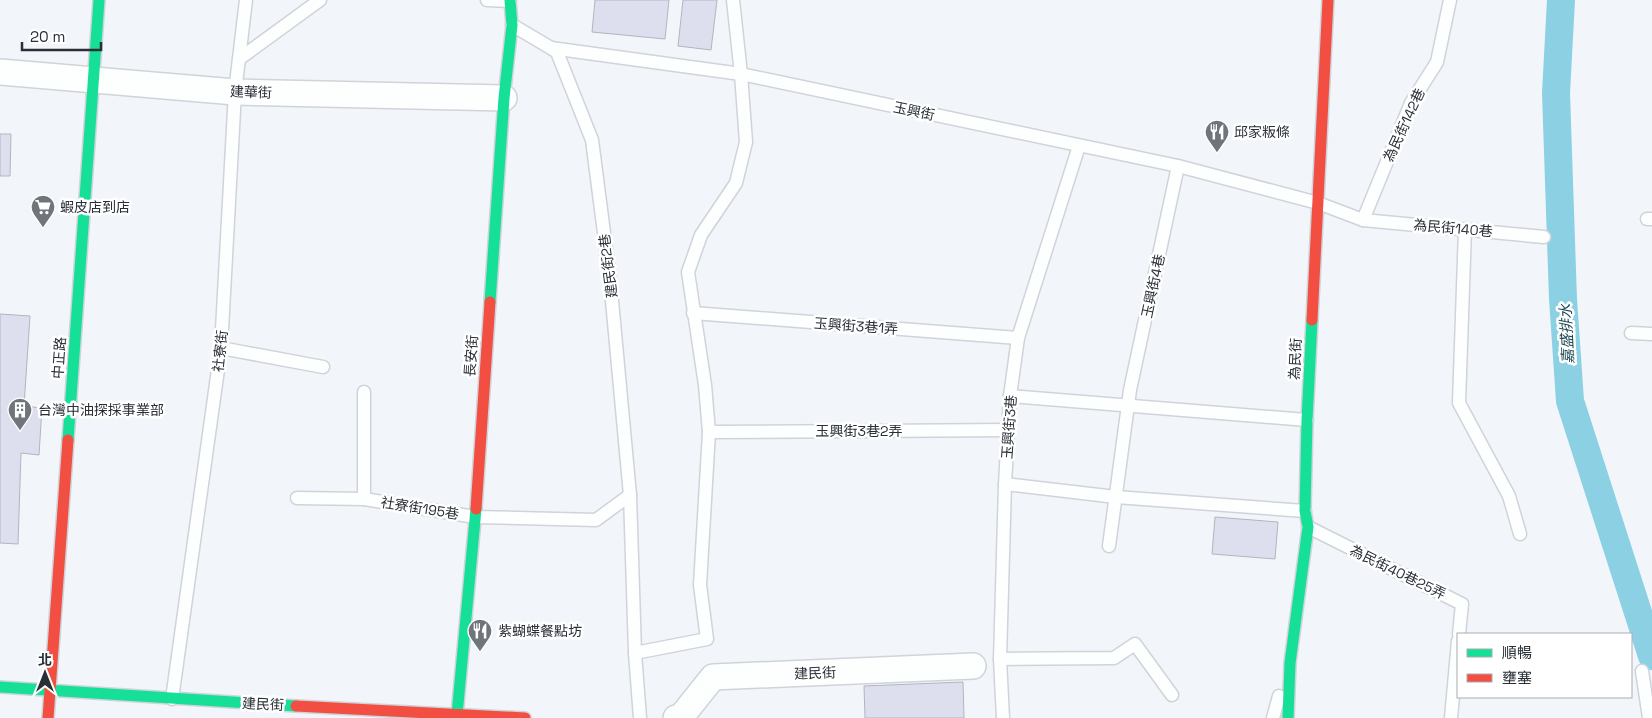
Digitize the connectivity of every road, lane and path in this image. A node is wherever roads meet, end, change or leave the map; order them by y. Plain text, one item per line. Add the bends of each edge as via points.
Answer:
1 (100, 0) edge
2 (246, 0) edge
3 (320, 0) edge
4 (486, 0) edge
5 (733, 0) edge
6 (1328, 0) edge
7 (1450, 0) edge
8 (510, 1) edge
9 (512, 25) junction
10 (550, 48) junction
11 (239, 59) junction
12 (0, 72) edge
13 (741, 74) junction
14 (94, 81) junction
15 (235, 92) junction
16 (504, 98) junction
17 (1079, 146) junction
18 (1178, 166) junction
19 (1318, 203) junction
20 (1363, 220) junction
21 (1465, 229) junction
22 (1544, 237) dead end
23 (693, 313) junction
24 (1631, 333) dead end
25 (1652, 334) edge
26 (1018, 338) junction
27 (221, 348) junction
28 (323, 367) dead end
29 (364, 392) dead end
30 (1010, 396) junction
31 (1128, 406) junction
32 (1307, 420) junction
33 (1009, 430) junction
34 (708, 432) junction
35 (1005, 484) junction
36 (630, 495) junction
37 (1116, 497) junction
38 (297, 498) dead end
39 (364, 499) junction
40 (1305, 511) junction
41 (475, 517) junction
42 (1308, 527) junction
43 (1520, 534) dead end
44 (1109, 546) dead end
45 (1459, 633) edge
46 (1457, 652) edge
47 (635, 653) junction
48 (1000, 659) junction
49 (1290, 663) junction
50 (973, 666) dead end
51 (1642, 671) dead end
52 (0, 687) edge
53 (50, 691) junction
54 (1172, 695) dead end
55 (172, 699) junction
56 (457, 715) junction
57 (48, 718) edge
58 (525, 718) edge
59 (640, 718) edge
60 (676, 718) edge
61 (1003, 718) edge
62 (1273, 718) edge
63 (1288, 718) edge
64 (1451, 718) edge
65 (1649, 718) edge

1 - 14 street, 中正路
2 - 11 lane, 社寮街
3 - 11 lane
4 - 8 lane
5 - 13 lane
6 - 19 street, 為民街
7 - 20 lane, 為民街142巷 via 1437,62 1412,103
8 - 9 street, 長安街
9 - 10 lane, 玉興街
9 - 16 street, 長安街
10 - 13 lane, 玉興街
10 - 36 lane, 建民街2巷 via 557,52 592,140 610,279
11 - 15 lane, 社寮街
12 - 14 street, 建華街
13 - 17 lane, 玉興街
13 - 23 lane via 746,142 736,183 701,235 688,272
14 - 15 street, 建華街
14 - 53 street, 中正路
15 - 16 street, 建華街
15 - 27 lane, 社寮街
16 - 41 street, 長安街
17 - 18 lane, 玉興街
17 - 26 lane, 玉興街3巷
18 - 19 lane, 玉興街
18 - 31 lane, 玉興街4巷
19 - 20 lane, 為民街140巷
19 - 32 street, 為民街
20 - 21 lane, 為民街140巷
21 - 22 lane, 為民街140巷
21 - 43 lane via 1459,403 1509,496
23 - 26 lane, 玉興街3巷1弄
23 - 34 lane via 705,385
24 - 25 lane
26 - 30 lane, 玉興街3巷
27 - 28 lane
27 - 55 lane, 社寮街
29 - 39 lane, 社寮街195巷
30 - 31 lane
30 - 33 lane, 玉興街3巷
31 - 32 lane
31 - 37 lane, 玉興街4巷
32 - 40 street, 為民街
33 - 34 lane, 玉興街3巷2弄
33 - 35 lane, 玉興街3巷
34 - 47 lane via 700,585 707,639
35 - 37 lane
35 - 48 lane, 玉興街3巷
36 - 41 lane, 社寮街195巷 via 596,520
36 - 47 lane, 建民街2巷
37 - 40 lane
37 - 44 lane, 玉興街4巷
38 - 39 lane, 社寮街195巷
39 - 41 lane, 社寮街195巷
40 - 42 street, 為民街
41 - 56 street, 長安街
42 - 45 lane, 為民街40巷25弄 via 1462,604
42 - 49 street, 為民街
46 - 64 lane
47 - 59 lane, 建民街2巷
48 - 54 lane via 1114,658 1135,644
48 - 61 lane, 玉興街3巷
49 - 62 lane
49 - 63 street, 為民街
50 - 60 street, 建民街 via 713,677 681,717
51 - 65 lane
52 - 53 street, 建民街
53 - 55 street, 建民街
53 - 57 street, 中正路
55 - 56 street, 建民街
56 - 58 street, 建民街

